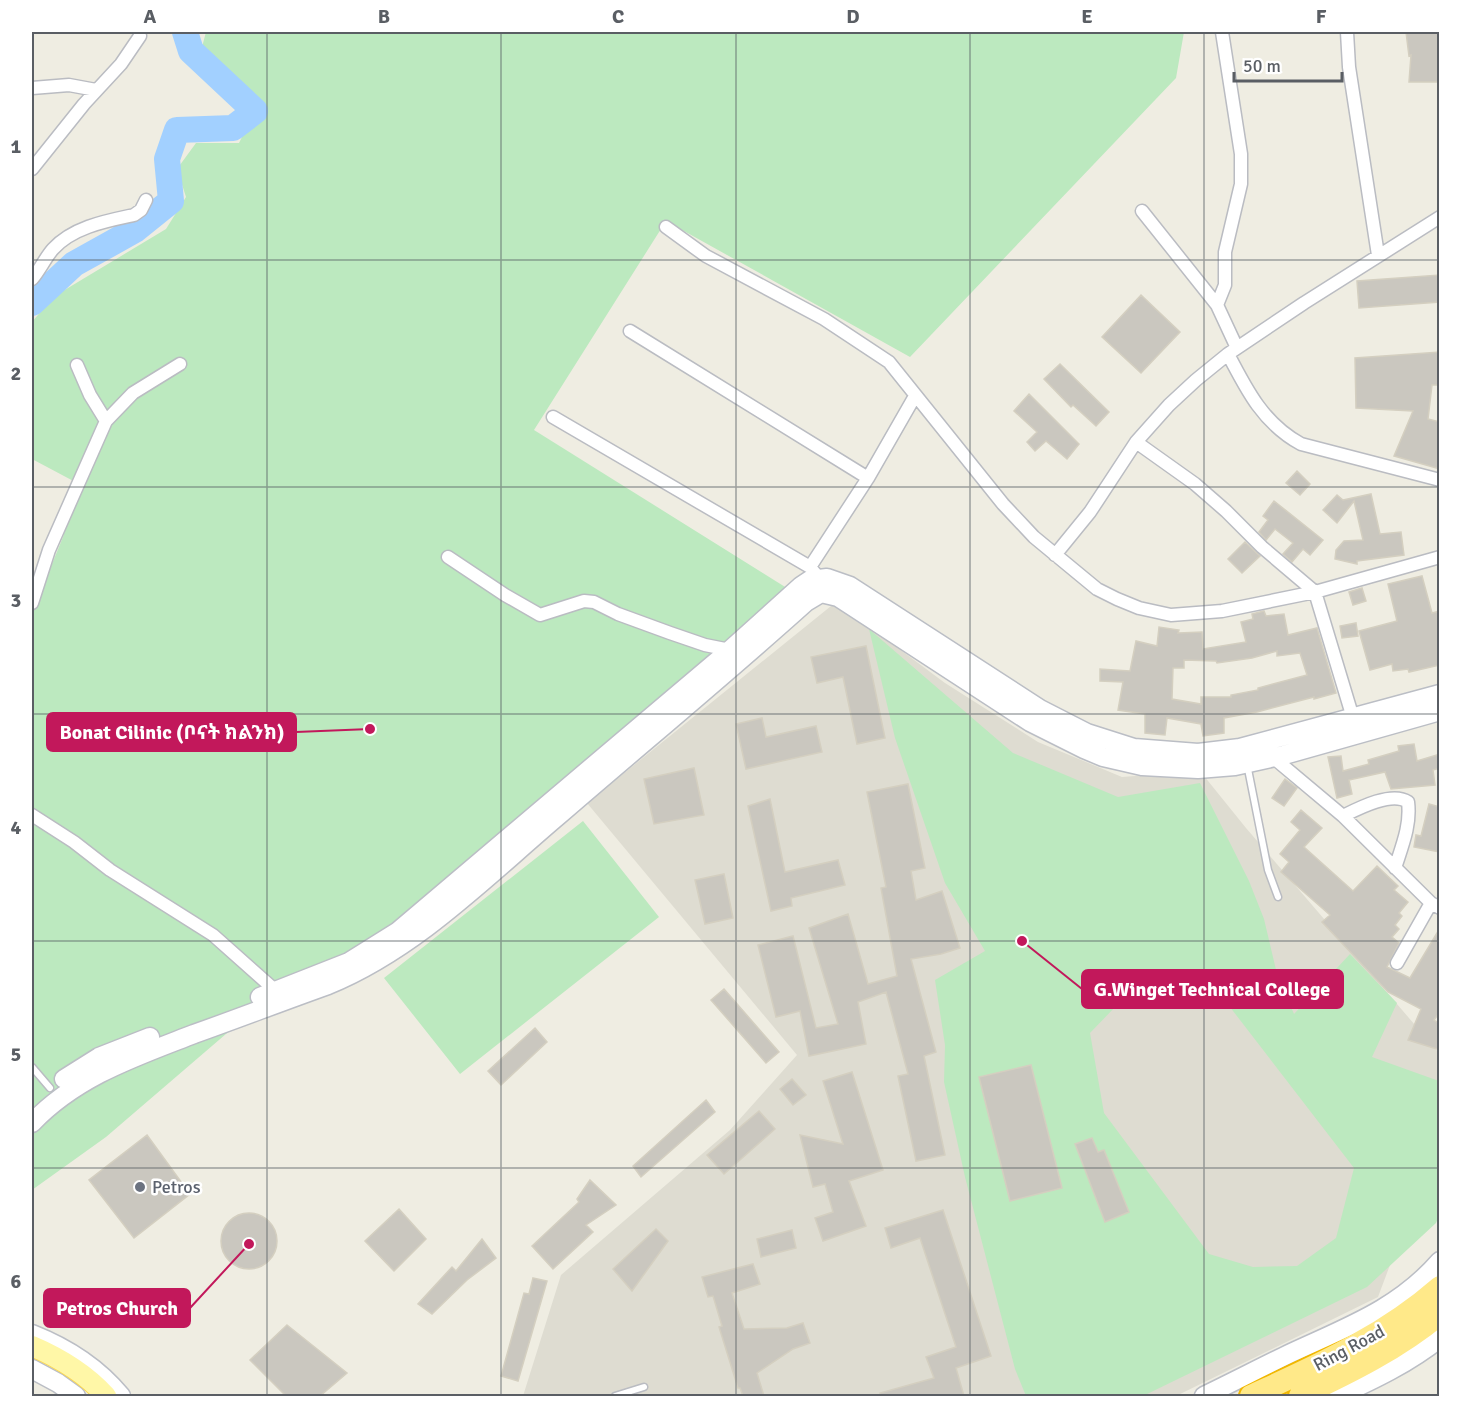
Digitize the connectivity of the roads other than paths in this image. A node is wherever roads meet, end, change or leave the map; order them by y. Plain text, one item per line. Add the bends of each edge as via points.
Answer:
1 (1222, 32) edge
2 (1347, 32) edge
3 (140, 36) dead end
4 (32, 88) edge
5 (96, 90) junction
6 (32, 169) edge
7 (146, 200) dead end
8 (1142, 211) dead end
9 (1440, 217) edge
10 (666, 227) dead end
11 (1378, 255) junction
12 (32, 279) edge
13 (1217, 305) junction
14 (630, 331) dead end
15 (1232, 351) junction
16 (180, 364) dead end
17 (77, 365) dead end
18 (915, 396) junction
19 (553, 417) dead end
20 (106, 421) junction
21 (1136, 442) junction
22 (868, 478) junction
23 (1440, 480) edge
24 (1055, 555) junction
25 (448, 556) dead end
26 (1440, 557) edge
27 (814, 573) junction
28 (1315, 592) junction
29 (33, 595) edge
30 (730, 650) junction
31 (1440, 694) edge
32 (1440, 711) edge
33 (1353, 718) junction
34 (1266, 751) junction
35 (1247, 763) junction
36 (32, 815) edge
37 (1343, 816) junction
38 (1395, 868) junction
39 (1278, 897) dead end
40 (1436, 905) edge
41 (1396, 963) dead end
42 (276, 991) junction
43 (236, 1012) junction
44 (32, 1067) edge
45 (50, 1088) junction
46 (32, 1105) edge
47 (32, 1123) edge
48 (1440, 1261) edge
49 (1440, 1287) edge
50 (1440, 1314) edge
51 (32, 1334) edge
52 (1440, 1338) edge
53 (32, 1346) edge
54 (32, 1354) edge
55 (1431, 1354) edge
56 (32, 1369) edge
57 (644, 1387) dead end
58 (76, 1396) edge
59 (94, 1396) edge
60 (106, 1396) edge
61 (121, 1396) edge
62 (615, 1396) edge
63 (1204, 1396) edge
64 (1251, 1396) edge
65 (1300, 1396) edge
66 (1338, 1396) edge

1 - 13 street via 1241,154 1241,184 1225,252 1225,285
2 - 11 street
3 - 5 street
4 - 5 street via 69,84
5 - 6 street
7 - 12 street via 134,215 77,230 66,237
8 - 13 street
9 - 11 street
10 - 18 street via 706,256 865,345 889,362
11 - 15 street
13 - 15 street
14 - 22 street
15 - 21 street via 1169,405
15 - 23 street via 1262,414 1287,436 1301,444
16 - 20 street via 133,393
17 - 20 street
18 - 22 street
18 - 24 street via 1004,504
19 - 27 street
20 - 29 street via 48,550
21 - 24 street via 1090,512
21 - 28 street via 1195,484
22 - 27 street
24 - 28 street via 1097,589 1139,608 1170,615 1222,611
25 - 30 street via 540,615 584,601 594,602 670,633
26 - 28 street
27 - 30 main road
27 - 34 main road via 850,586 1040,709 1087,733 1134,747 1180,753
28 - 33 street
30 - 42 main road via 397,932 349,962
31 - 33 main road
32 - 34 main road
33 - 34 main road
34 - 35 main road
34 - 37 street
35 - 39 lane via 1268,870
35 - 43 main road via 1198,770 1162,768 1084,749 1030,722 838,597 821,593 392,953 349,976
36 - 42 street via 213,935
37 - 38 street
37 - 38 street via 1395,797 1408,802 1407,833
38 - 40 street
40 - 41 street
42 - 43 main road
43 - 45 main road via 114,1050
43 - 47 main road via 96,1074 49,1105
44 - 45 lane
45 - 46 main road
48 - 63 main road via 1410,1290 1360,1323
49 - 64 highway, Ring Road via 1397,1322
50 - 65 highway, Ring Road via 1389,1350
51 - 61 main road via 77,1356
52 - 55 main road
53 - 60 main road via 70,1365
54 - 59 main road via 67,1373
55 - 66 main road
56 - 58 main road
57 - 62 lane

